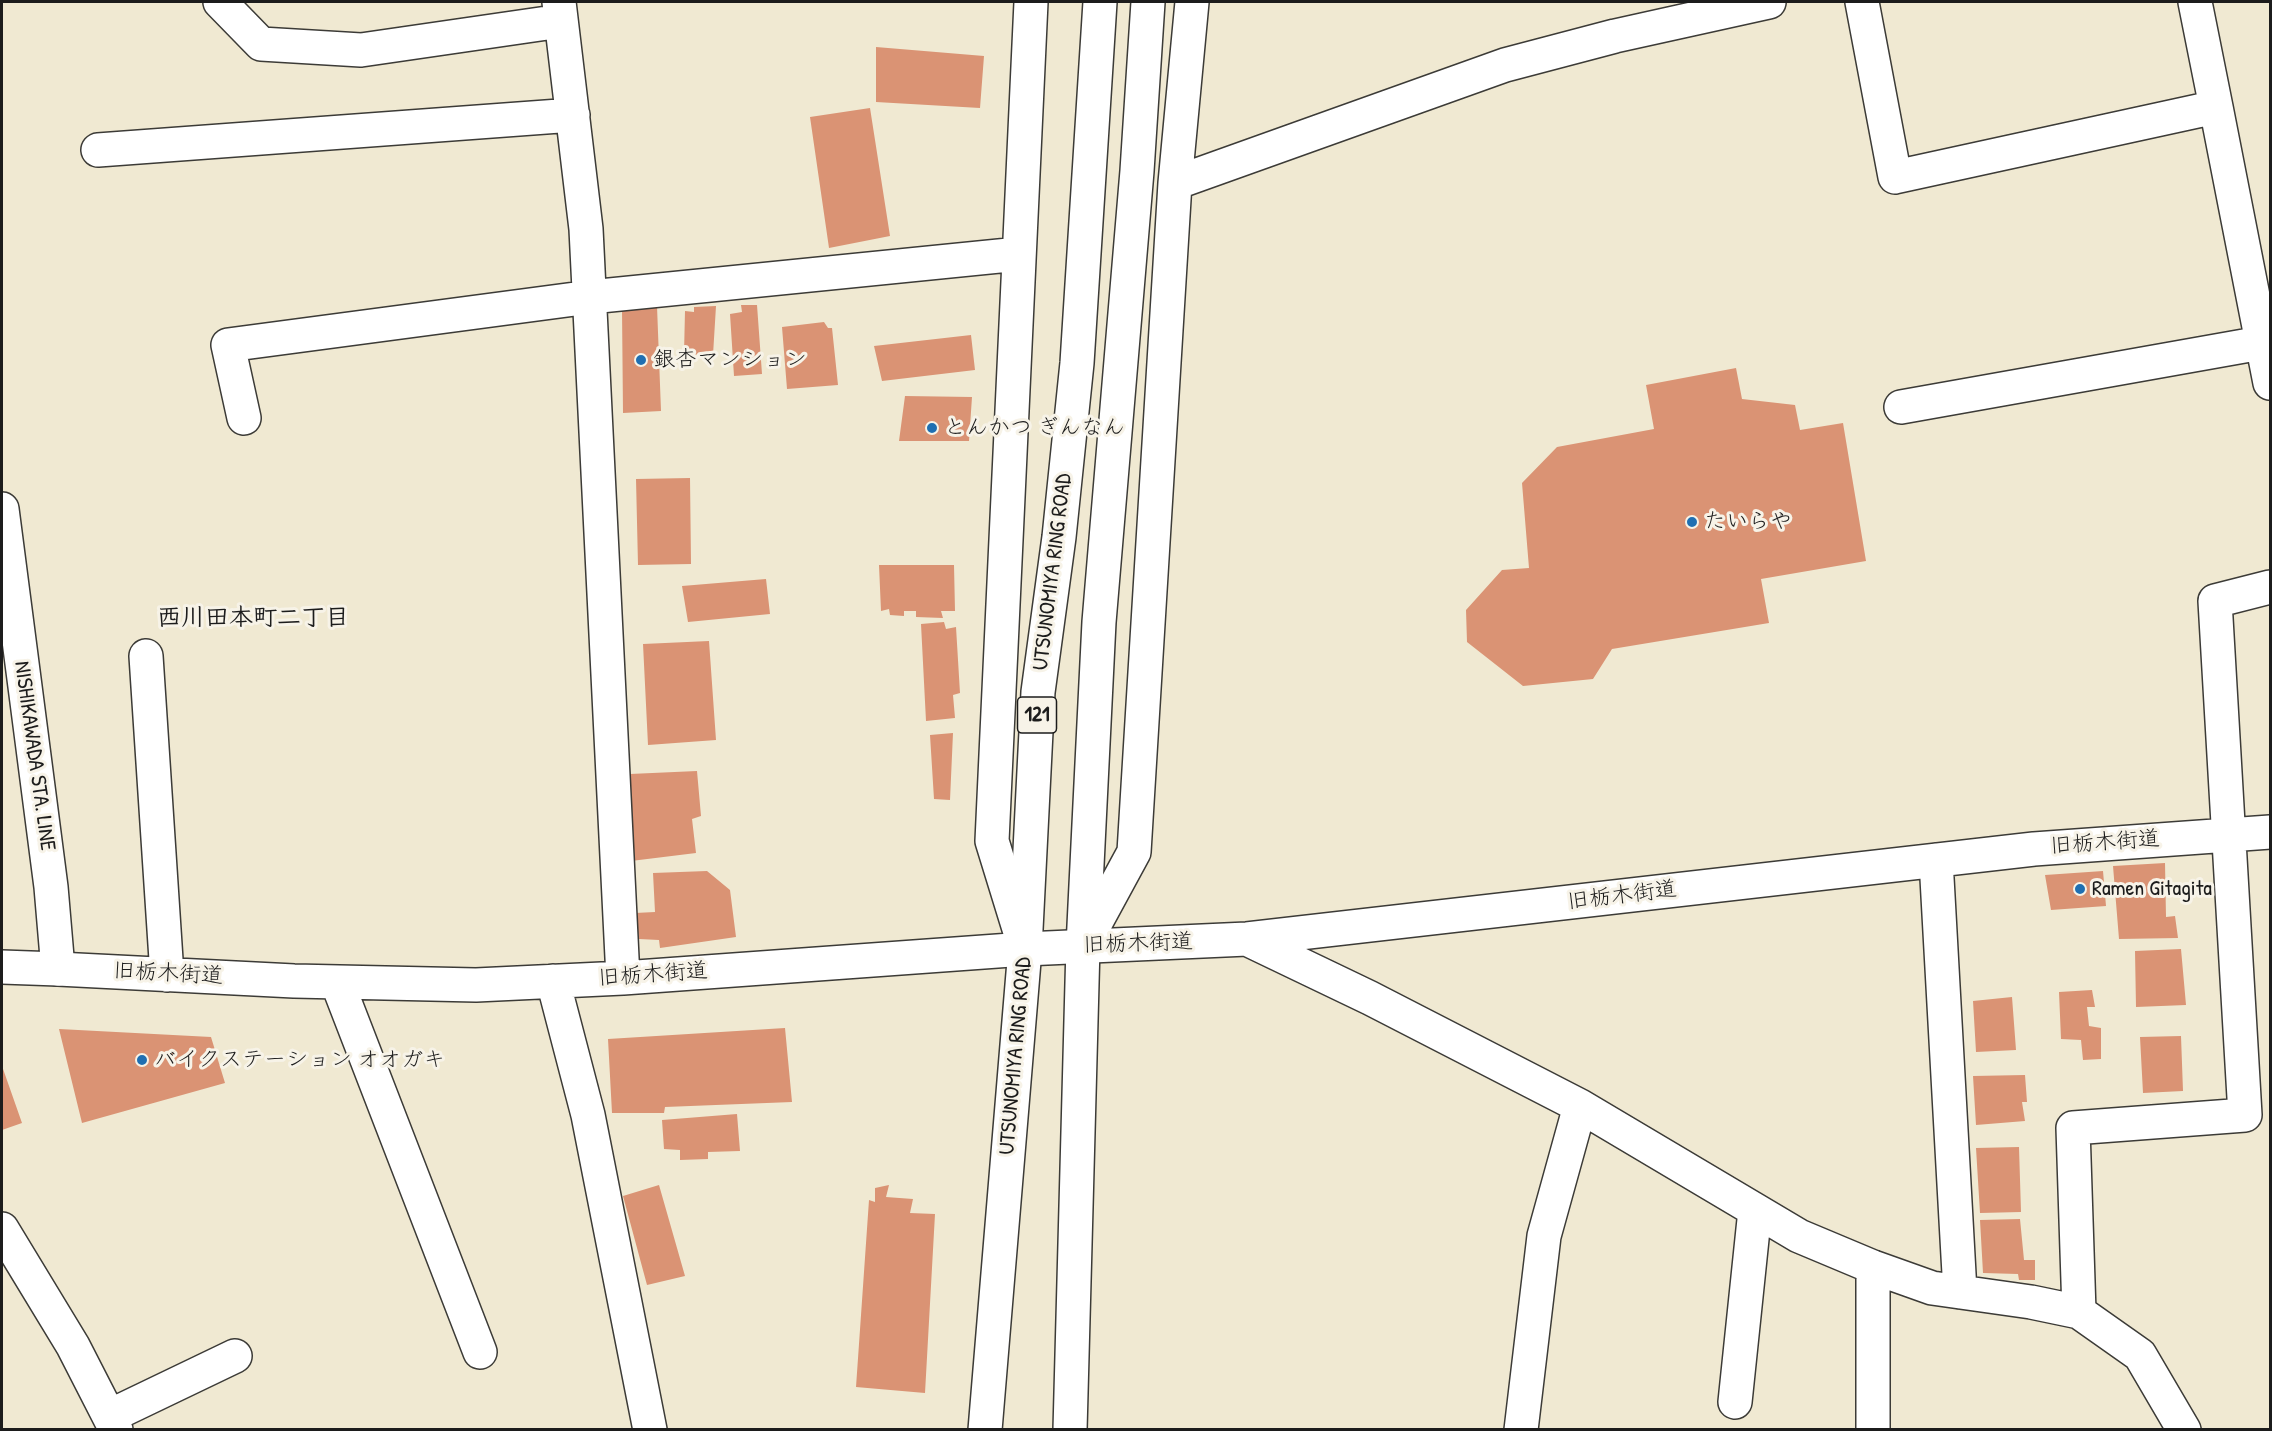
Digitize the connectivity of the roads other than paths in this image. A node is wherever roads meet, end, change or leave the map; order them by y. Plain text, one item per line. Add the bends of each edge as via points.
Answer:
1 (220, 2) edge
2 (1031, 2) edge
3 (1100, 2) edge
4 (1148, 2) edge
5 (1192, 2) edge
6 (1769, 2) edge
7 (1862, 2) edge
8 (2195, 2) edge
9 (560, 11) edge
10 (2216, 107) junction
11 (573, 115) junction
12 (98, 150) dead end
13 (1175, 183) junction
14 (1019, 254) junction
15 (590, 297) junction
16 (2261, 343) junction
17 (2271, 383) edge
18 (1901, 407) dead end
19 (244, 418) dead end
20 (2, 509) edge
21 (2271, 587) edge
22 (146, 656) dead end
23 (2271, 832) edge
24 (2229, 834) junction
25 (1936, 860) junction
26 (1247, 939) junction
27 (1083, 946) junction
28 (1025, 949) junction
29 (2, 967) edge
30 (58, 969) junction
31 (167, 975) junction
32 (623, 978) junction
33 (553, 981) junction
34 (337, 982) junction
35 (1580, 1106) junction
36 (1755, 1210) junction
37 (2, 1229) edge
38 (1873, 1268) junction
39 (1959, 1292) junction
40 (2079, 1312) junction
41 (480, 1352) dead end
42 (235, 1356) dead end
43 (1735, 1402) dead end
44 (113, 1423) edge
45 (650, 1430) edge
46 (985, 1430) edge
47 (1070, 1430) edge
48 (1521, 1430) edge
49 (1873, 1430) edge
50 (2184, 1430) edge

1 - 9 main road via 261,44 361,50
2 - 14 main road
3 - 28 main road, UTSUNOMIYA RING ROAD / 121 via 1077,363 1038,692
4 - 27 main road, UTSUNOMIYA RING ROAD via 1099,622
5 - 13 main road
6 - 13 main road via 1505,65
7 - 10 main road via 1895,177
8 - 10 main road
9 - 11 main road
10 - 16 main road
11 - 12 main road
11 - 15 main road
13 - 27 main road via 1134,852
14 - 15 main road
14 - 28 main road via 992,841
15 - 19 main road via 228,345
15 - 32 main road
16 - 17 main road
16 - 18 main road
20 - 30 main road, NISHIKAWADA STA. LINE
21 - 24 main road via 2215,601
22 - 31 main road
23 - 24 main road, 旧栃木街道
24 - 25 main road, 旧栃木街道
24 - 40 main road via 2245,1115 2073,1128
25 - 26 main road, 旧栃木街道
25 - 39 main road
26 - 27 main road, 旧栃木街道
26 - 35 main road
27 - 28 main road, 旧栃木街道
27 - 47 main road, UTSUNOMIYA RING ROAD
28 - 32 main road, 旧栃木街道
28 - 46 main road, UTSUNOMIYA RING ROAD / 121
29 - 30 main road, 旧栃木街道
30 - 31 main road, 旧栃木街道
31 - 34 main road, 旧栃木街道
32 - 33 main road, 旧栃木街道
33 - 34 main road, 旧栃木街道 via 476,985
33 - 45 main road via 588,1115
34 - 41 main road
35 - 36 main road
35 - 48 main road via 1544,1236
36 - 38 main road via 1799,1236
36 - 43 main road
37 - 44 main road via 73,1346
38 - 39 main road via 1932,1288
38 - 49 main road
39 - 40 main road
40 - 50 main road via 2140,1355
42 - 44 main road

